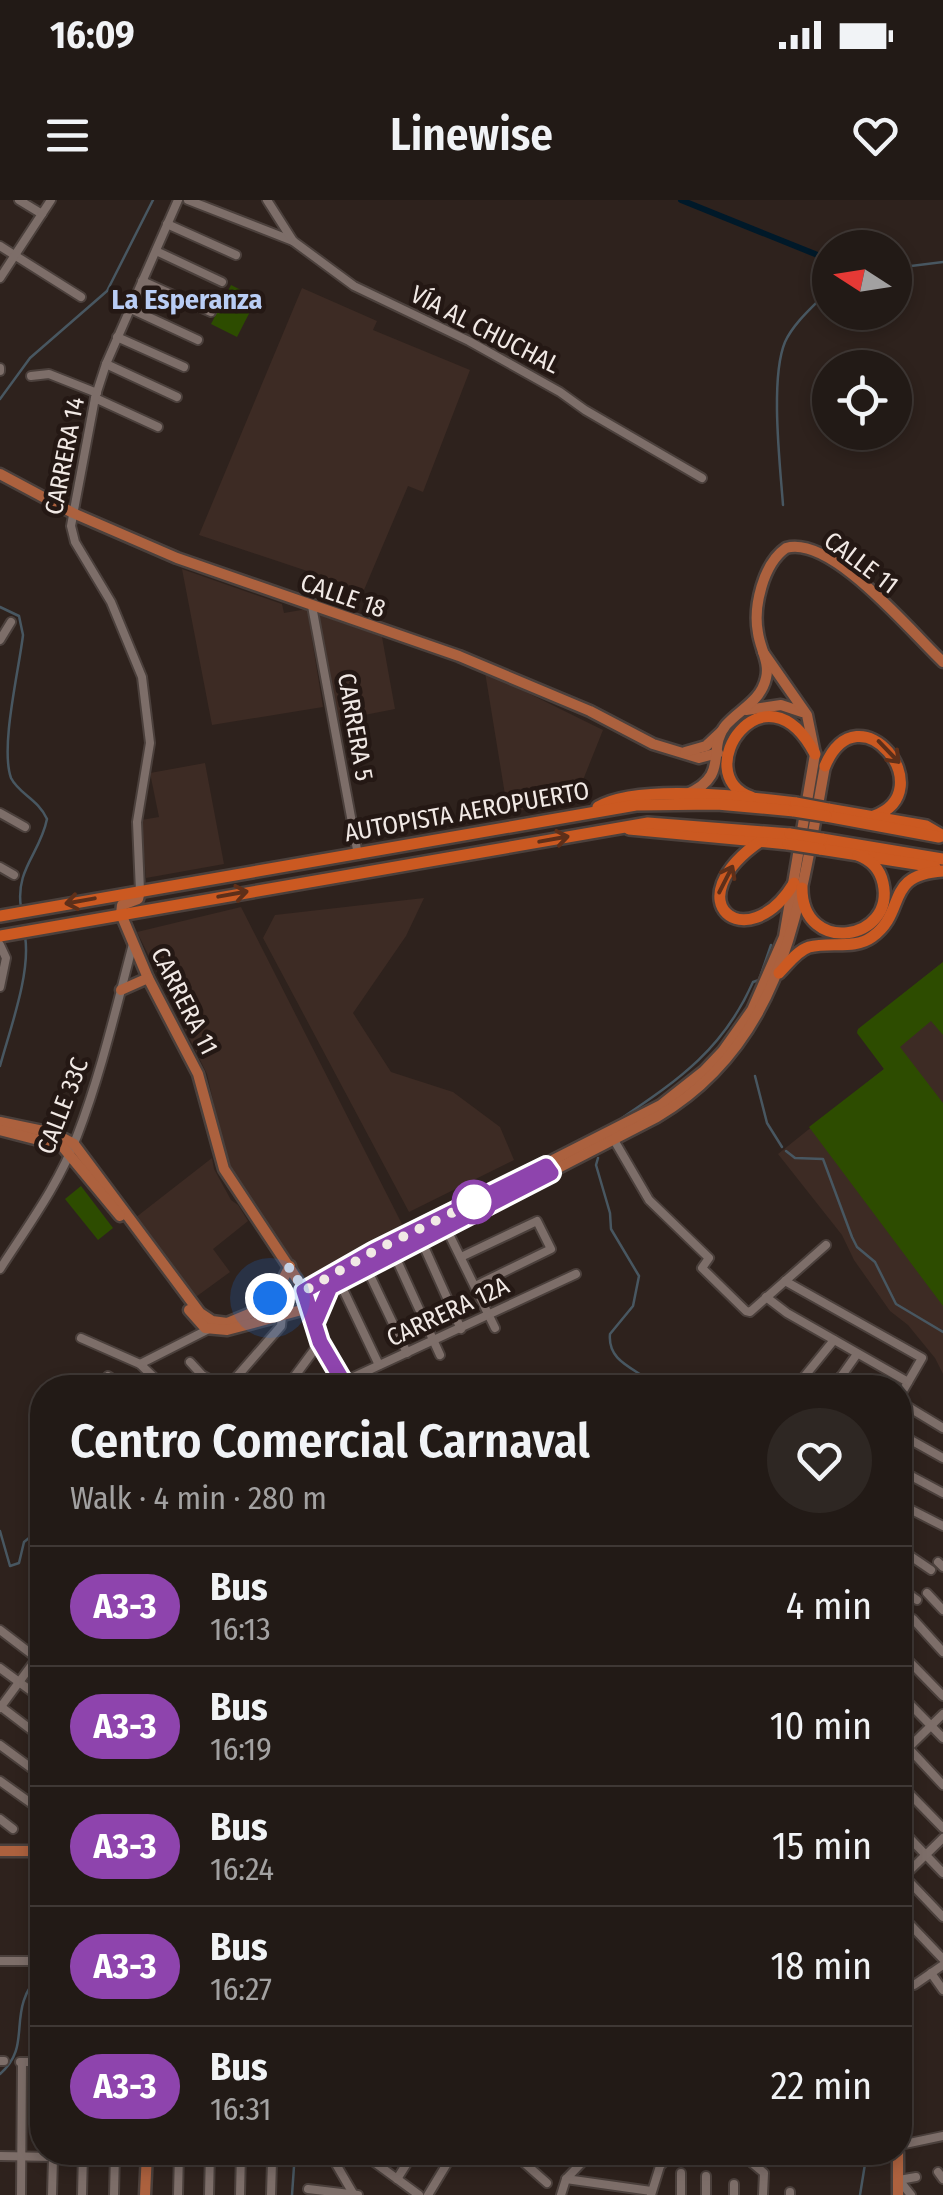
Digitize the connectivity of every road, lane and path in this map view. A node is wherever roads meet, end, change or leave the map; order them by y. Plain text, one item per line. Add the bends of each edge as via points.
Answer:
1 (19, 200) edge
2 (51, 200) edge
3 (178, 200) edge
4 (188, 200) edge
5 (267, 200) edge
6 (42, 214) junction
7 (168, 224) junction
8 (293, 241) junction
9 (0, 246) edge
10 (156, 252) junction
11 (236, 255) dead end
12 (16, 256) junction
13 (0, 278) edge
14 (142, 281) junction
15 (222, 282) dead end
16 (81, 298) dead end
17 (129, 308) junction
18 (211, 312) dead end
19 (117, 337) junction
20 (198, 340) dead end
21 (106, 364) junction
22 (184, 367) dead end
23 (31, 376) dead end
24 (96, 396) junction
25 (177, 397) dead end
26 (158, 426) dead end
27 (0, 474) edge
28 (702, 478) dead end
29 (73, 512) junction
30 (312, 606) junction
31 (11, 622) dead end
32 (0, 640) edge
33 (763, 652) junction
34 (943, 662) edge
35 (741, 712) junction
36 (806, 715) junction
37 (722, 731) junction
38 (675, 752) junction
39 (718, 753) junction
40 (815, 754) junction
41 (692, 756) junction
42 (826, 766) joint
43 (703, 785) junction
44 (686, 795) junction
45 (755, 798) junction
46 (795, 807) junction
47 (590, 812) junction
48 (0, 813) edge
49 (827, 813) junction
50 (874, 816) junction
51 (25, 827) dead end
52 (620, 828) junction
53 (943, 837) edge
54 (789, 839) junction
55 (762, 840) junction
56 (821, 844) junction
57 (358, 855) junction
58 (858, 855) junction
59 (943, 859) edge
60 (0, 867) edge
61 (943, 870) edge
62 (14, 875) dead end
63 (798, 885) junction
64 (140, 891) junction
65 (121, 914) junction
66 (3, 916) edge
67 (5, 935) edge
68 (133, 944) junction
69 (0, 945) edge
70 (778, 973) junction
71 (148, 978) junction
72 (0, 987) edge
73 (121, 990) junction
74 (0, 1122) edge
75 (0, 1130) edge
76 (614, 1140) junction
77 (72, 1148) junction
78 (546, 1170) junction
79 (446, 1228) junction
80 (421, 1240) junction
81 (826, 1245) dead end
82 (394, 1254) junction
83 (462, 1257) junction
84 (290, 1266) junction
85 (366, 1266) junction
86 (0, 1269) edge
87 (576, 1274) dead end
88 (784, 1281) junction
89 (334, 1284) junction
90 (476, 1286) junction
91 (304, 1291) junction
92 (766, 1297) junction
93 (309, 1308) junction
94 (255, 1312) junction
95 (282, 1316) junction
96 (489, 1316) junction
97 (315, 1326) junction
98 (495, 1328) dead end
99 (208, 1329) junction
100 (461, 1330) junction
101 (81, 1338) dead end
102 (834, 1340) junction
103 (320, 1342) junction
104 (434, 1342) junction
105 (407, 1353) junction
106 (857, 1354) junction
107 (440, 1355) dead end
108 (190, 1362) dead end
109 (140, 1364) junction
110 (379, 1366) junction
111 (152, 1375) edge
112 (202, 1375) edge
113 (236, 1375) edge
114 (296, 1375) edge
115 (337, 1375) edge
116 (363, 1375) edge
117 (806, 1375) edge
118 (841, 1375) edge
119 (895, 1375) edge
120 (912, 1375) edge
121 (912, 1407) edge
122 (943, 1428) edge
123 (912, 1441) edge
124 (943, 1458) edge
125 (912, 1476) edge
126 (943, 1492) edge
127 (912, 1510) edge
128 (943, 1526) edge
129 (912, 1558) edge
130 (931, 1570) dead end
131 (927, 1593) dead end
132 (912, 1596) edge
133 (918, 1600) dead end
134 (943, 1610) edge
135 (912, 1620) dead end
136 (0, 1630) edge
137 (30, 1650) edge
138 (943, 1652) edge
139 (912, 1664) edge
140 (0, 1668) edge
141 (30, 1670) edge
142 (20, 1682) junction
143 (30, 1690) edge
144 (943, 1696) edge
145 (912, 1706) edge
146 (0, 1707) edge
147 (943, 1714) edge
148 (931, 1725) junction
149 (30, 1729) edge
150 (943, 1738) edge
151 (912, 1743) edge
152 (0, 1745) edge
153 (912, 1751) edge
154 (30, 1767) edge
155 (0, 1781) edge
156 (943, 1785) edge
157 (912, 1796) edge
158 (30, 1802) edge
159 (0, 1819) edge
160 (943, 1828) edge
161 (13, 1829) dead end
162 (943, 1838) edge
163 (912, 1841) edge
164 (0, 1851) edge
165 (30, 1851) edge
166 (926, 1856) junction
167 (912, 1867) edge
168 (943, 1873) edge
169 (912, 1887) edge
170 (943, 1917) edge
171 (912, 1927) edge
172 (0, 1960) edge
173 (30, 1961) edge
174 (943, 1962) edge
175 (931, 1973) junction
176 (912, 1985) edge
177 (943, 1990) edge
178 (30, 2062) edge
179 (943, 2136) edge
180 (912, 2142) edge
181 (0, 2156) edge
182 (30, 2156) edge
183 (22, 2157) junction
184 (53, 2165) edge
185 (83, 2165) edge
186 (115, 2165) edge
187 (147, 2165) edge
188 (179, 2165) edge
189 (210, 2165) edge
190 (241, 2165) edge
191 (272, 2165) edge
192 (340, 2165) edge
193 (379, 2165) edge
194 (406, 2165) edge
195 (446, 2165) edge
196 (527, 2165) edge
197 (579, 2165) edge
198 (661, 2165) edge
199 (754, 2165) edge
200 (898, 2165) edge
201 (681, 2173) dead end
202 (706, 2176) dead end
203 (916, 2177) dead end
204 (397, 2179) junction
205 (566, 2179) junction
206 (899, 2180) junction
207 (547, 2183) dead end
208 (734, 2184) dead end
209 (308, 2189) dead end
210 (651, 2193) edge
211 (20, 2195) edge
212 (52, 2195) edge
213 (82, 2195) edge
214 (114, 2195) edge
215 (146, 2195) edge
216 (178, 2195) edge
217 (209, 2195) edge
218 (240, 2195) edge
219 (271, 2195) edge
220 (355, 2195) edge
221 (419, 2195) edge
222 (428, 2195) edge
223 (561, 2195) edge
224 (681, 2195) edge
225 (706, 2195) edge
226 (734, 2195) edge
227 (763, 2195) edge
228 (898, 2195) edge
229 (910, 2195) edge

1 - 6 street
2 - 6 street
3 - 7 street, CARRERA 14
4 - 8 street
5 - 8 street, VÍA AL CHUCHAL
6 - 12 street
7 - 10 street, CARRERA 14
7 - 11 street
8 - 28 street, VÍA AL CHUCHAL via 354,286 468,341
9 - 12 street
10 - 14 street, CARRERA 14
10 - 15 street
12 - 13 street
12 - 16 street
14 - 17 street, CARRERA 14
14 - 18 street
17 - 19 street, CARRERA 14
17 - 20 street
19 - 21 street, CARRERA 14
19 - 22 street
21 - 24 street, CARRERA 14
21 - 25 street
23 - 24 street via 50,374
24 - 26 street
24 - 29 street, CARRERA 14
27 - 29 main road, CALLE 18
29 - 30 main road, CALLE 18 via 176,558
29 - 64 street, CARRERA 14 via 73,537 142,677 150,743 137,822
30 - 38 main road, CALLE 18 via 459,656
30 - 57 street, CARRERA 5
31 - 32 street
33 - 34 main road, CALLE 11 via 759,598 779,553 794,546 846,571
33 - 35 main road via 766,679
33 - 36 main road
35 - 36 main road via 780,705
35 - 37 main road
36 - 40 main road
37 - 38 main road via 696,750
37 - 39 main road
38 - 41 main road, CALLE 18
39 - 41 main road, CALLE 18
39 - 43 main road
40 - 45 highway via 790,722 765,717 747,724 731,742 727,761 735,785
40 - 63 main road
41 - 43 main road via 704,768
42 -> 50 highway via 838,747 858,738 875,739 894,752 902,790
42 - 63 main road
43 - 44 main road
44 - 45 highway
44 - 47 highway via 610,801
45 - 46 highway
46 - 47 highway, AUTOPISTA AEROPUERTO via 676,803
46 - 49 highway, AUTOPISTA AEROPUERTO, bridge
47 - 57 highway, AUTOPISTA AEROPUERTO
48 - 51 street
49 - 50 highway
49 - 53 highway, AUTOPISTA AEROPUERTO
50 - 53 highway via 926,826
52 - 54 highway, AUTOPISTA AEROPUERTO via 648,824
52 - 55 highway
65 -> 52 highway, AUTOPISTA AEROPUERTO
54 - 55 highway
54 - 56 highway, AUTOPISTA AEROPUERTO, bridge
63 -> 55 highway via 757,919 736,918 723,908 723,877
56 - 58 highway
56 - 59 highway, AUTOPISTA AEROPUERTO
57 - 64 highway, AUTOPISTA AEROPUERTO
58 - 61 highway
58 - 63 highway via 874,864 884,887 880,912 862,930 837,934 820,926
60 - 62 street
61 - 70 highway via 911,878 884,925 866,941 807,948
63 - 70 main road
63 - 78 main road via 772,971 714,1061 662,1105
64 - 65 main road
64 -> 66 highway, AUTOPISTA AEROPUERTO
65 - 67 highway, AUTOPISTA AEROPUERTO
65 - 68 main road, CARRERA 11
68 - 71 main road, CARRERA 11
68 - 73 street, CALLE 33C
69 - 72 street via 6,958
70 - 76 main road via 752,1025 710,1076
71 - 73 main road
71 - 84 main road, CARRERA 11 via 198,1074 224,1169
73 - 77 street, CALLE 33C
74 - 77 main road via 53,1133
75 - 77 main road
76 - 78 main road
76 - 92 street via 649,1200 709,1258 702,1268 748,1312
77 - 86 street, CALLE 33C
77 - 94 main road via 200,1313 227,1323
77 - 99 main road
78 - 79 main road
78 - 91 main road
79 - 80 main road
79 - 83 street
80 - 82 main road
80 - 100 street
81 - 88 street
82 - 85 main road
82 - 104 street
83 - 90 street
83 - 90 street via 537,1221 551,1250
84 - 91 main road, CARRERA 11
84 - 94 main road
85 - 89 main road
85 - 105 street
87 - 96 street, CARRERA 12A
88 - 92 street
88 - 120 street via 922,1358
89 - 93 main road
89 - 97 main road
89 - 110 street
90 - 96 street
91 - 93 main road, CARRERA 11
91 - 94 main road
92 - 102 street
93 - 95 main road
93 - 97 main road, CARRERA 11
95 - 99 main road
95 - 113 street via 281,1326
96 - 98 street
96 - 100 street, CARRERA 12A
97 - 103 main road, CARRERA 11
99 - 109 street
100 - 104 street, CARRERA 12A
101 - 109 street
102 - 106 street
102 - 117 street
103 - 114 street
103 - 115 main road, CARRERA 11
104 - 105 street, CARRERA 12A
104 - 107 street
105 - 110 street, CARRERA 12A
106 - 118 street
106 - 119 street
108 - 112 street
109 - 111 street
110 - 116 street, CARRERA 12A
121 - 122 street
123 - 124 street
125 - 126 street
127 - 128 street
129 - 130 street
131 - 134 street
132 - 133 street
135 - 138 street
136 - 137 street
139 - 144 street
140 - 142 street
141 - 142 street
142 - 143 street
142 - 146 street
145 - 148 street
146 - 149 street
147 - 148 street
148 - 150 street
148 - 151 street
152 - 154 street
153 - 156 street
155 - 158 street
157 - 160 street
159 - 161 street
162 - 166 street
163 - 166 street
164 - 165 main road
166 - 167 street
166 - 168 street
169 - 170 street
171 - 174 street
172 - 173 street
174 - 175 street
175 - 176 street
175 - 177 street
178 - 183 street via 21,2062
179 - 180 street
181 - 183 street
182 - 183 street
183 - 211 street
184 - 212 street
185 - 213 street
186 - 214 street
187 - 215 main road
188 - 216 street
189 - 217 street
190 - 218 street
191 - 219 street
192 - 220 street
193 - 204 street
194 - 204 street
195 - 222 street
196 - 207 street
197 - 205 street
198 - 210 street
199 - 227 street via 764,2173
200 - 206 main road
201 - 224 street
202 - 225 street
203 - 206 street
204 - 221 street
205 - 210 street
205 - 223 street
206 - 228 main road
206 - 229 street
208 - 226 street
209 - 220 street

